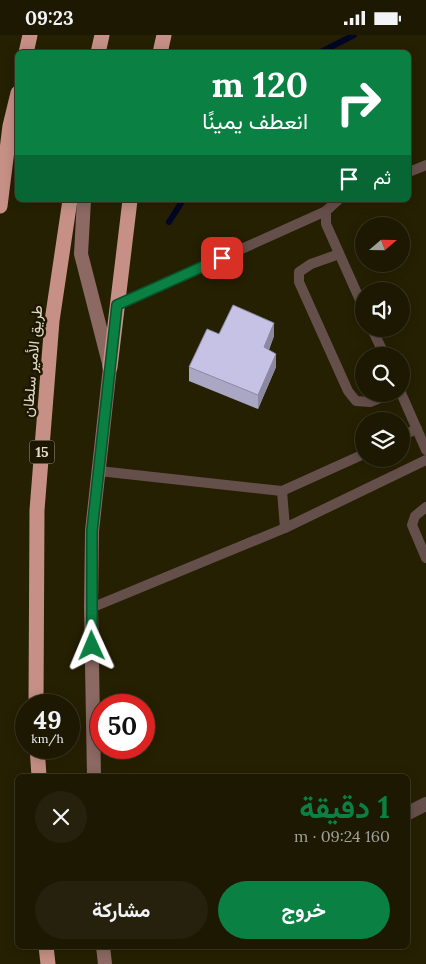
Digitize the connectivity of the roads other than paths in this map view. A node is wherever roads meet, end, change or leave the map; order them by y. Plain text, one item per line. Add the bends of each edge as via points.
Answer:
1 (30, 35) edge
2 (102, 35) edge
3 (164, 35) edge
4 (27, 50) edge
5 (99, 50) edge
6 (161, 50) edge
7 (15, 105) edge
8 (426, 165) edge
9 (411, 171) edge
10 (70, 202) edge
11 (84, 202) edge
12 (130, 202) edge
13 (336, 202) edge
14 (0, 206) edge
15 (326, 211) junction
16 (339, 254) junction
17 (355, 289) edge
18 (117, 305) junction
19 (110, 367) junction
20 (355, 400) edge
21 (405, 402) edge
22 (417, 429) junction
23 (410, 432) edge
24 (426, 450) edge
25 (355, 457) edge
26 (426, 460) edge
27 (99, 471) junction
28 (282, 491) junction
29 (426, 507) edge
30 (285, 528) junction
31 (426, 559) edge
32 (91, 608) junction
33 (36, 694) edge
34 (37, 759) edge
35 (38, 774) edge
36 (94, 774) edge
37 (426, 804) edge
38 (410, 812) edge
39 (46, 949) edge
40 (103, 949) edge
41 (48, 964) edge
42 (105, 964) edge

1 - 4 highway
2 - 5 highway
3 - 6 highway
7 - 14 highway
8 - 9 lane
10 - 33 highway, طريق الأمير سلطان / 15 via 52,321 37,510
11 - 19 main road via 81,254
12 - 18 highway
13 - 15 lane
15 - 16 lane via 326,224
15 - 18 lane
16 - 17 lane
16 - 20 lane via 299,272 299,282 348,391
18 - 19 highway
19 - 27 main road
21 - 22 lane
22 - 23 lane
22 - 24 lane
25 - 28 lane
26 - 30 lane
27 - 28 lane
27 - 32 main road via 92,531
28 - 30 lane
29 - 31 lane via 415,515 412,525
30 - 32 lane
32 - 36 main road
34 - 35 highway
37 - 38 street
39 - 41 highway
40 - 42 main road

